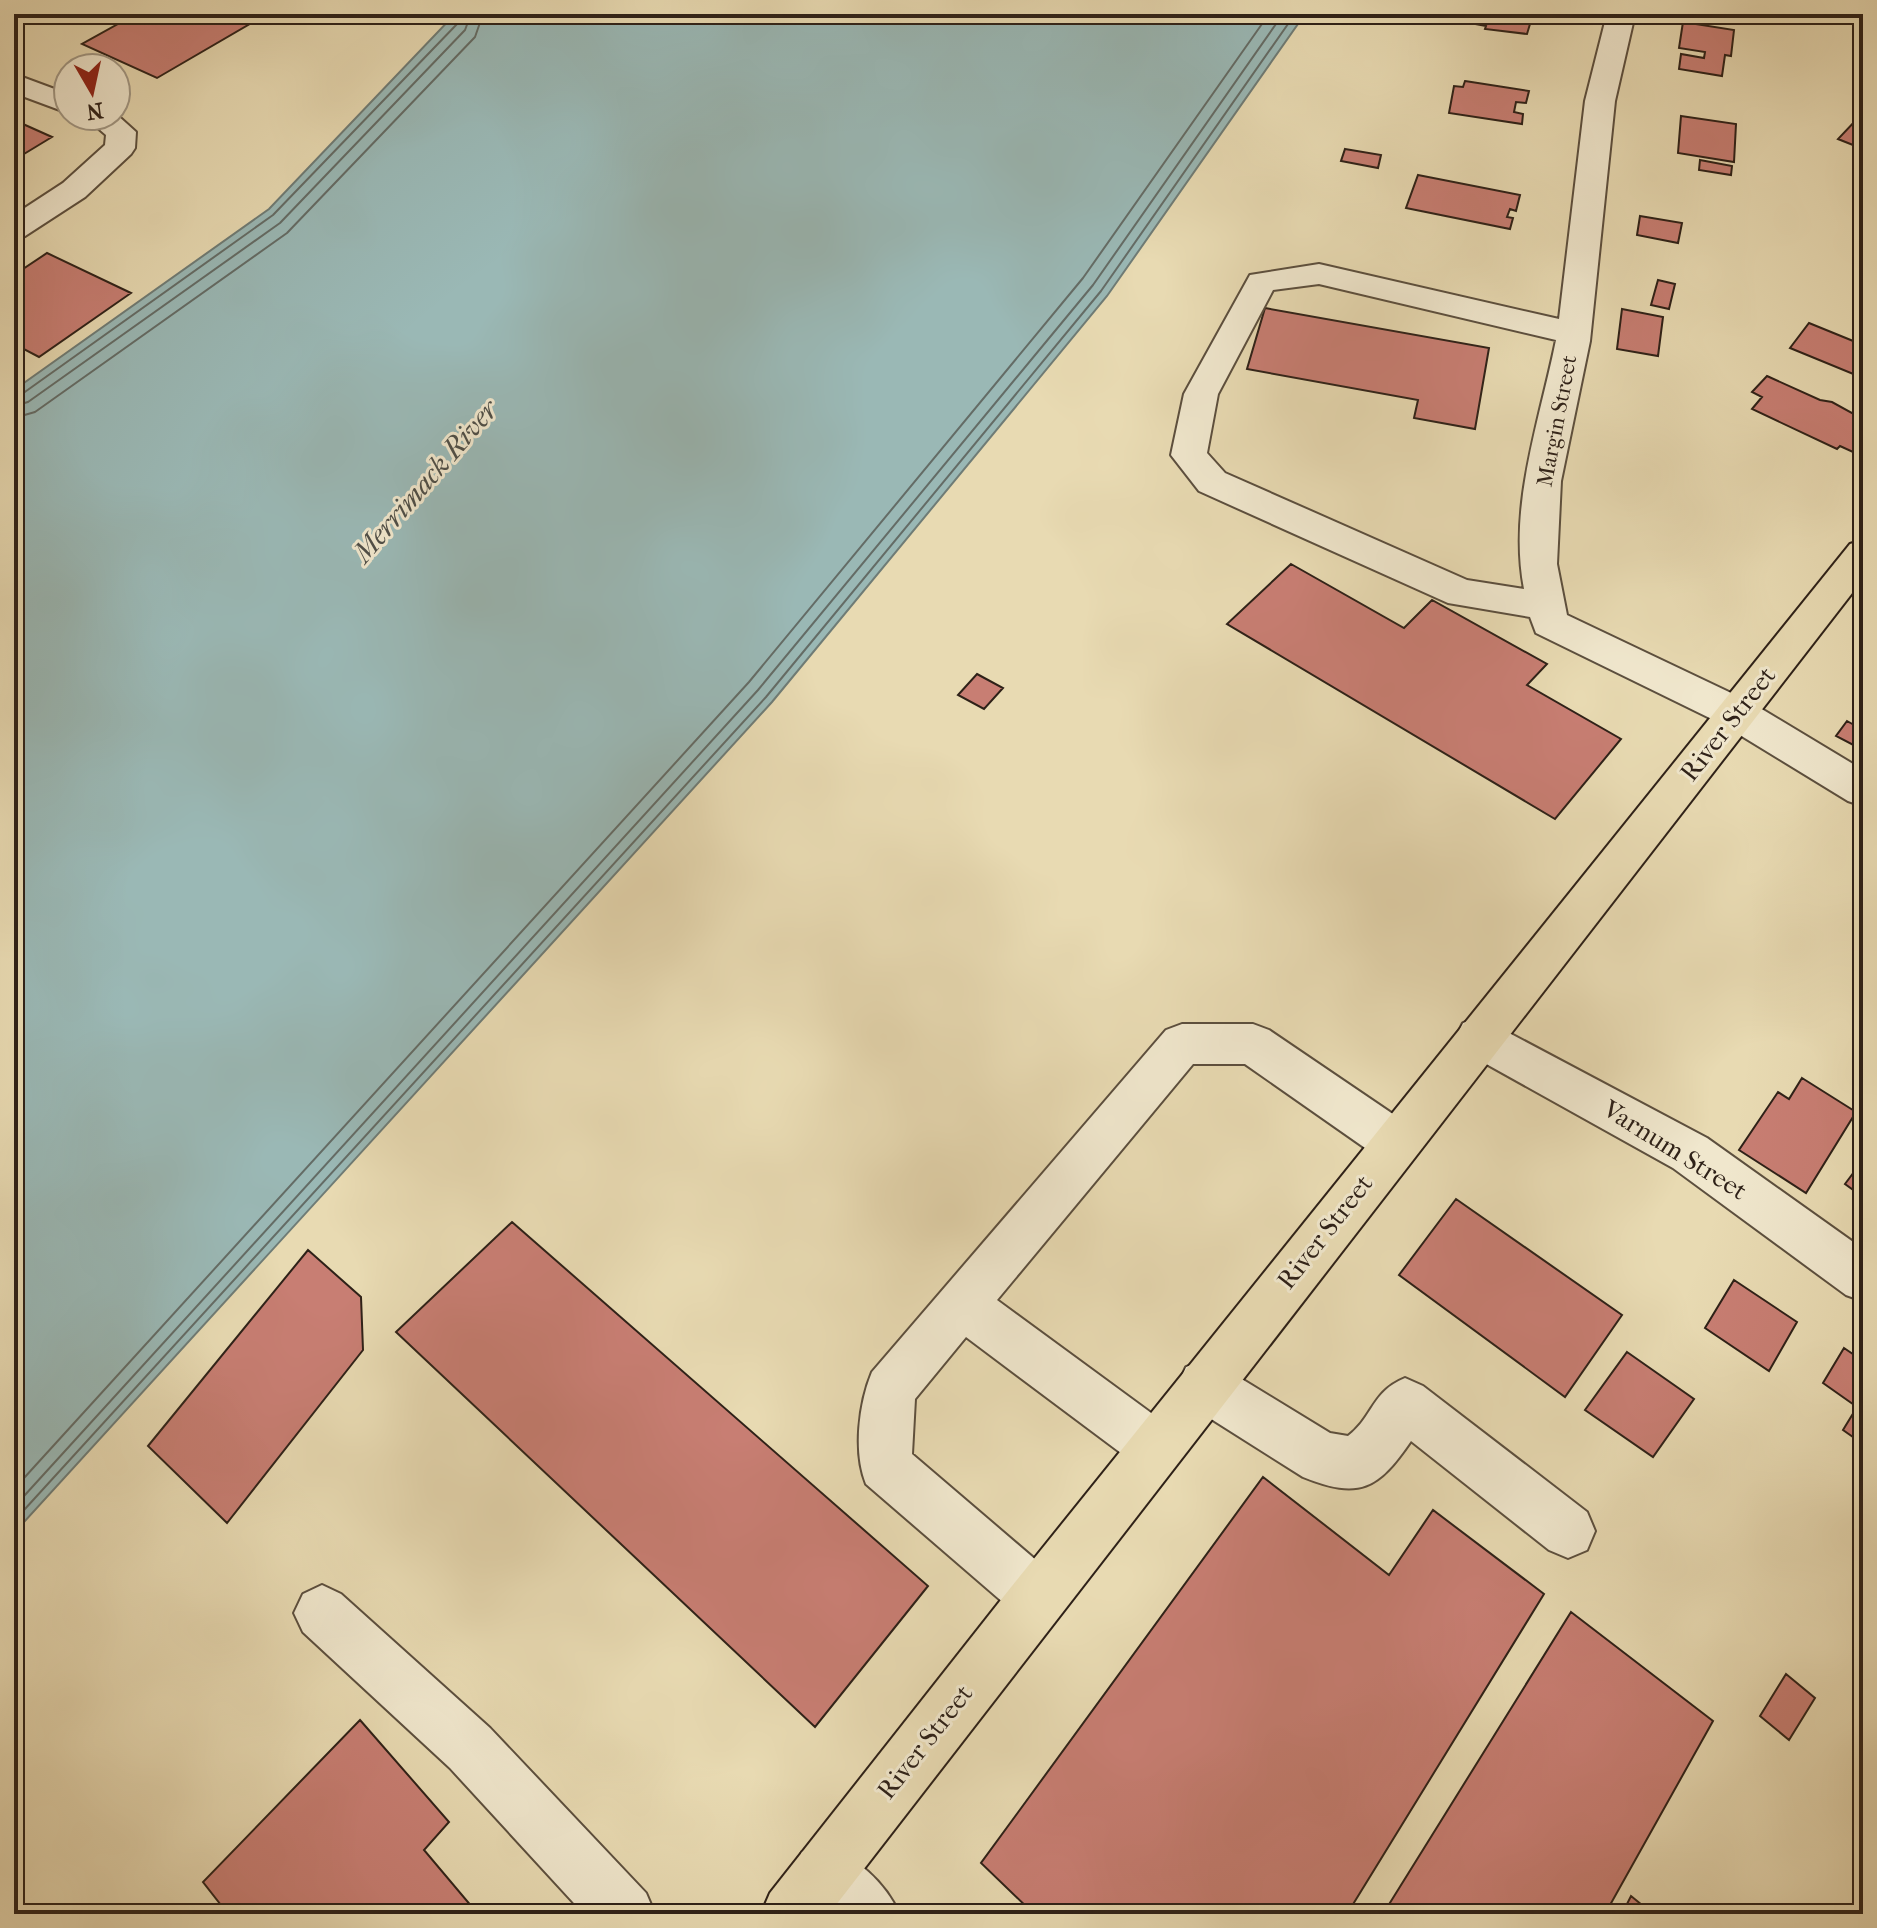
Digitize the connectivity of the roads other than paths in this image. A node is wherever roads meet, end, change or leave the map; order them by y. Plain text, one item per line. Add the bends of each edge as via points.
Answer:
1 (1621, 14) edge
2 (14, 83) edge
3 (52, 98) edge
4 (121, 132) edge
5 (14, 229) edge
6 (1574, 333) junction
7 (1863, 553) edge
8 (1546, 606) junction
9 (1736, 713) junction
10 (1863, 790) edge
11 (1479, 1037) junction
12 (1395, 1142) junction
13 (1863, 1278) edge
14 (962, 1304) junction
15 (1204, 1385) junction
16 (1155, 1447) junction
17 (1568, 1531) dead end
18 (1038, 1597) junction
19 (322, 1613) dead end
20 (807, 1893) edge
21 (625, 1914) edge
22 (869, 1914) edge

1 - 6 street, Margin Street via 1600,101
2 - 3 street
4 - 5 street via 120,148 74,190
6 - 8 street, Margin Street via 1543,481 1538,564
6 - 8 street via 1319,274 1261,282 1201,394 1189,455 1212,482 1461,593
7 - 9 main road, River Street
8 - 9 street via 1550,623
9 - 10 street
9 - 11 main road, River Street
11 - 12 main road, River Street
11 - 13 street, Varnum Street via 1690,1153
12 - 14 street via 1253,1044 1182,1044
12 - 15 main road, River Street
14 - 16 street
14 - 18 street via 890,1390 885,1465
15 - 16 main road, River Street
15 - 17 street via 1322,1458 1355,1464 1374,1449 1405,1404
16 - 18 main road, River Street
18 - 20 main road, River Street
19 - 21 street via 470,1748
20 - 22 street

